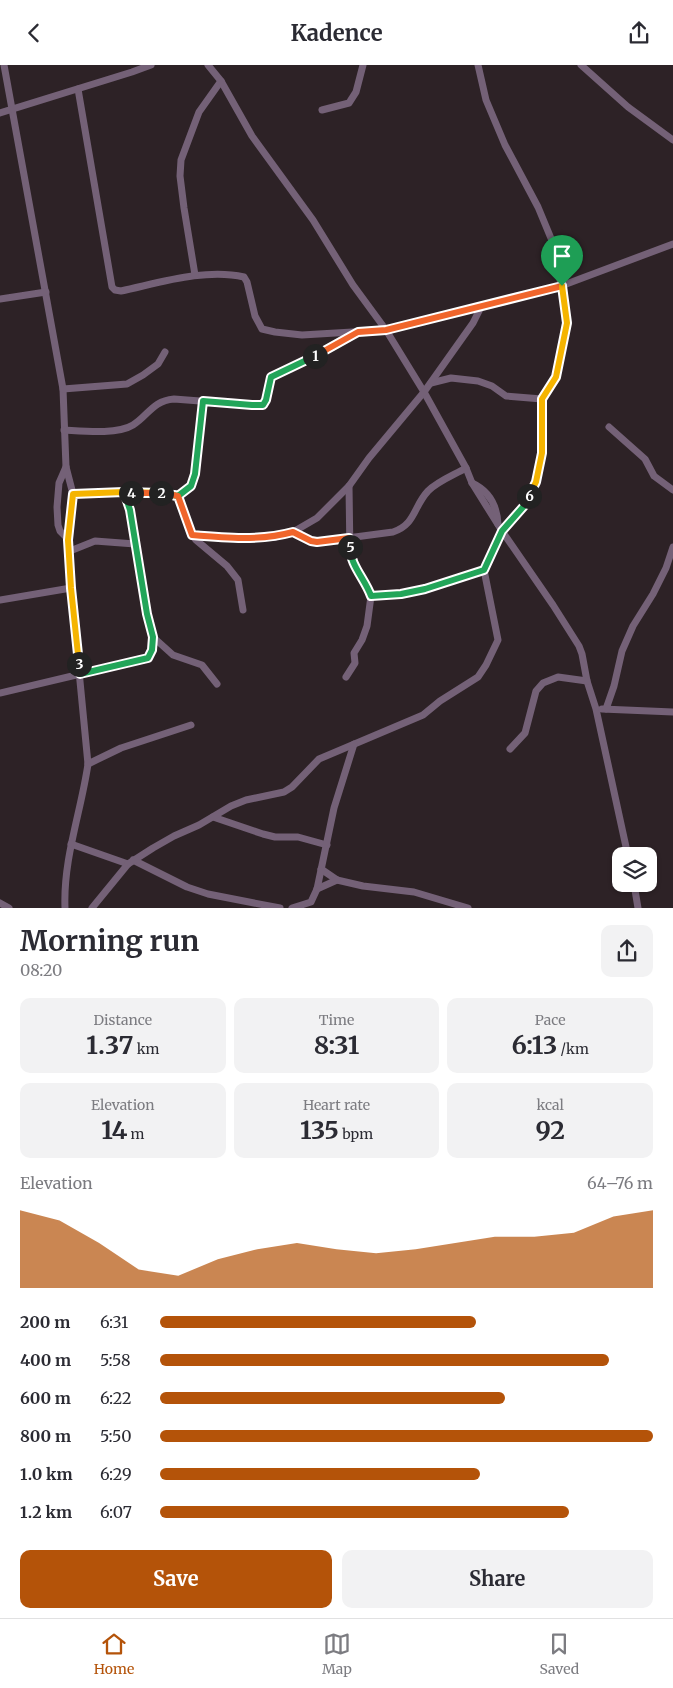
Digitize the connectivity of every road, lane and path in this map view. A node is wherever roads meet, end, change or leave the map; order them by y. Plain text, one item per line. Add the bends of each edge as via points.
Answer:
1 (4, 65) edge
2 (151, 65) edge
3 (208, 65) edge
4 (363, 65) edge
5 (478, 65) edge
6 (581, 65) edge
7 (221, 81) junction
8 (78, 89) junction
9 (13, 110) junction
10 (322, 110) dead end
11 (0, 113) edge
12 (673, 140) edge
13 (673, 244) edge
14 (195, 275) junction
15 (562, 286) junction
16 (46, 292) junction
17 (0, 299) edge
18 (481, 307) junction
19 (386, 330) junction
20 (358, 332) junction
21 (165, 352) dead end
22 (438, 372) junction
23 (451, 378) junction
24 (431, 383) junction
25 (63, 389) junction
26 (424, 392) junction
27 (542, 399) junction
28 (203, 401) junction
29 (609, 427) dead end
30 (64, 430) junction
31 (66, 467) junction
32 (466, 468) junction
33 (350, 486) junction
34 (673, 490) edge
35 (124, 492) junction
36 (73, 494) junction
37 (178, 496) junction
38 (500, 528) junction
39 (293, 532) junction
40 (192, 535) junction
41 (349, 538) junction
42 (68, 540) junction
43 (135, 544) junction
44 (673, 547) edge
45 (70, 551) junction
46 (484, 570) junction
47 (71, 588) junction
48 (371, 596) junction
49 (0, 600) edge
50 (243, 610) dead end
51 (153, 637) junction
52 (80, 674) junction
53 (346, 677) dead end
54 (587, 681) junction
55 (217, 684) dead end
56 (0, 693) edge
57 (596, 709) junction
58 (606, 709) junction
59 (673, 712) edge
60 (191, 725) dead end
61 (354, 744) junction
62 (510, 749) dead end
63 (88, 764) junction
64 (213, 817) junction
65 (71, 844) junction
66 (327, 845) junction
67 (626, 847) edge
68 (131, 862) junction
69 (321, 869) junction
70 (337, 880) junction
71 (318, 889) junction
72 (635, 892) edge
73 (0, 903) edge
74 (312, 905) edge
75 (9, 908) edge
76 (65, 908) edge
77 (92, 908) edge
78 (280, 908) edge
79 (292, 908) edge
80 (468, 908) edge
81 (638, 908) edge

1 - 9 street
2 - 8 street
3 - 7 street
4 - 10 street via 356,92 349,103
5 - 15 street via 486,100 555,248
6 - 12 street via 628,107
7 - 14 street via 199,112 181,160 180,176
7 - 19 street via 252,137 313,220 353,285
8 - 9 street
8 - 14 street via 112,287 120,291
9 - 11 street
9 - 16 street
13 - 15 street
14 - 20 street via 244,277 262,329 302,335
15 - 18 street
15 - 27 street via 567,323 556,377
16 - 17 street
16 - 25 street
18 - 19 street
18 - 22 street
19 - 20 street
19 - 26 street
20 - 28 street via 271,377 263,405
21 - 25 street via 158,364 127,384
22 - 23 street
22 - 24 street
23 - 24 street
23 - 27 street via 486,383 506,396
24 - 26 street
25 - 30 street
26 - 32 street
26 - 33 street via 368,458
27 - 38 street via 542,453 536,482 524,506
28 - 30 street via 158,402 132,425 119,430
28 - 37 street via 195,474 191,486
29 - 34 street via 645,459 654,477
30 - 31 street
31 - 36 street
31 - 42 street via 59,483 58,516 60,531
32 - 38 street via 472,483 487,492 497,512
32 - 41 street via 428,491 410,523 400,530
33 - 39 street via 316,518
33 - 41 street
35 - 36 street
35 - 37 street
35 - 43 street
36 - 42 street
37 - 40 street
38 - 46 street
38 - 54 street via 579,646
39 - 40 street via 258,538
39 - 41 street via 317,542
40 - 50 street via 238,580
41 - 48 street via 352,562
42 - 45 street
43 - 45 street via 95,541
43 - 51 street
44 - 58 street via 662,577 632,626
45 - 47 street
46 - 48 street via 425,589
46 - 61 street via 498,640 478,677 423,715
47 - 49 street
47 - 52 street
48 - 53 street via 367,627 354,653 355,663
51 - 52 street via 148,658
51 - 55 street via 173,655 202,665
52 - 56 street
52 - 63 street
54 - 57 street
54 - 62 street via 558,677 543,683 536,691 525,733
57 - 58 street
57 - 67 street
58 - 59 street
60 - 63 street via 121,748
61 - 64 street via 319,759 284,792 246,800
61 - 66 street via 334,808
63 - 65 street
64 - 66 street via 275,837 298,837
64 - 68 street
65 - 68 street
65 - 76 street
66 - 69 street
68 - 77 street
68 - 78 street via 187,887
69 - 70 street
69 - 71 street
70 - 71 street
70 - 80 street via 414,892
71 - 74 street
72 - 81 street
73 - 75 street
74 - 79 street

